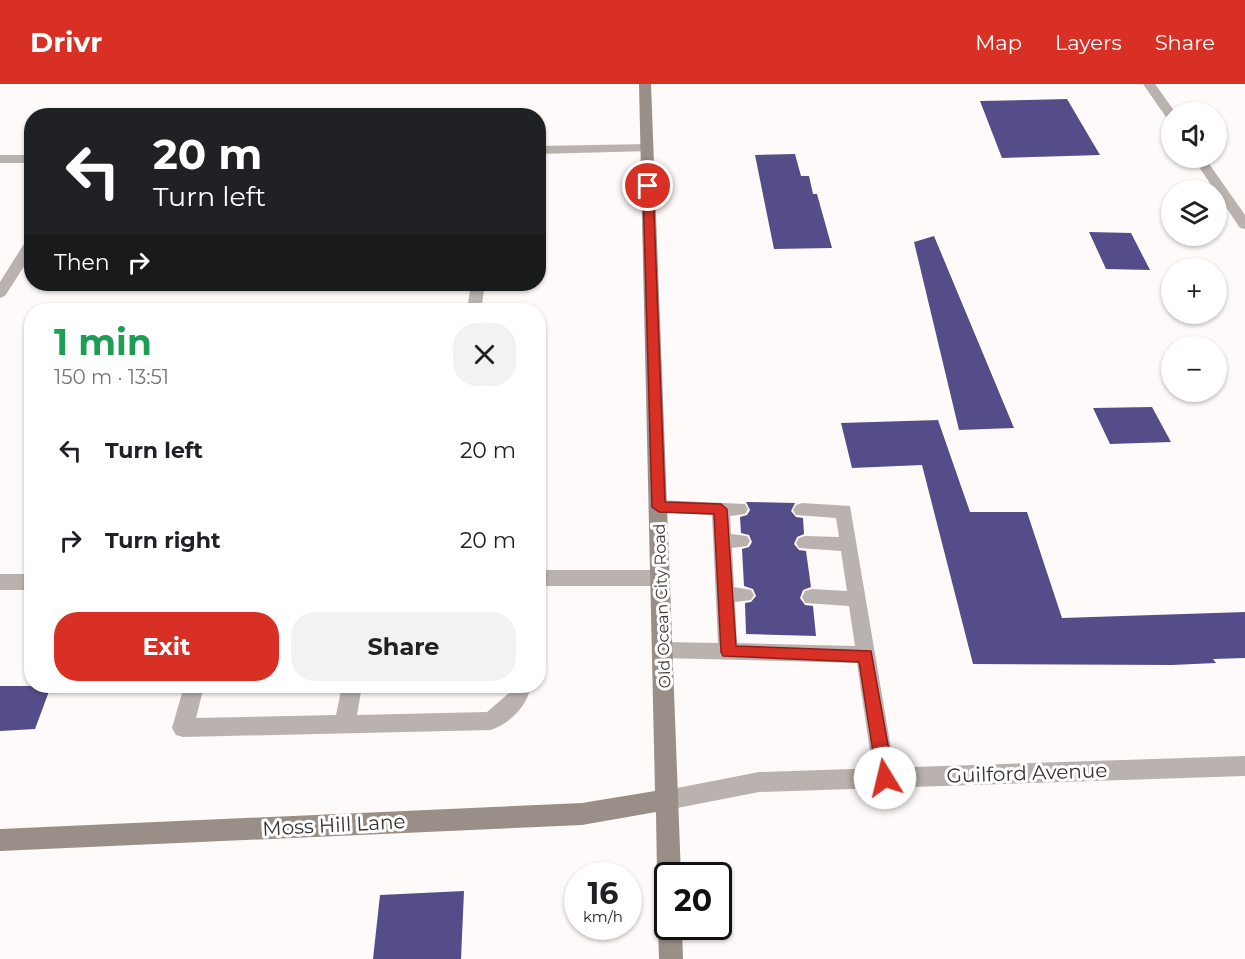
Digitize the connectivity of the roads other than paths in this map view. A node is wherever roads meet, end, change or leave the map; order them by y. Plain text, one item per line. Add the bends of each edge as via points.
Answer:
1 (645, 84) edge
2 (1149, 84) edge
3 (1162, 102) edge
4 (647, 148) junction
5 (546, 150) edge
6 (0, 159) edge
7 (24, 159) edge
8 (1206, 168) edge
9 (1245, 225) edge
10 (24, 255) edge
11 (0, 293) edge
12 (659, 507) junction
13 (802, 510) dead end
14 (805, 543) dead end
15 (849, 544) junction
16 (546, 578) edge
17 (661, 578) junction
18 (0, 582) edge
19 (24, 582) edge
20 (812, 597) dead end
21 (856, 598) junction
22 (663, 650) junction
23 (728, 652) junction
24 (865, 655) junction
25 (193, 693) edge
26 (351, 693) edge
27 (519, 693) edge
28 (344, 726) junction
29 (1245, 766) edge
30 (885, 778) junction
31 (667, 800) junction
32 (0, 840) edge
33 (669, 862) edge
34 (670, 940) edge
35 (671, 959) edge

1 - 4 main road, Old Ocean City Road
2 - 3 street
4 - 5 street
4 - 12 main road, Old Ocean City Road
6 - 7 street
8 - 9 street
10 - 11 street
12 - 17 main road, Old Ocean City Road
12 - 23 street via 730,509 735,595
13 - 15 street via 844,511
14 - 15 street
15 - 21 street
16 - 17 street
17 - 22 main road, Old Ocean City Road
18 - 19 street
20 - 21 street
21 - 24 street
22 - 23 street
22 - 31 main road, Old Ocean City Road
23 - 24 street
24 - 30 street
25 - 28 street via 183,728
26 - 28 street
27 - 28 street via 491,721
29 - 30 street, Guilford Avenue
30 - 31 street, Guilford Avenue via 759,782
31 - 32 main road, Moss Hill Lane via 582,814
31 - 33 main road, Old Ocean City Road
34 - 35 main road

